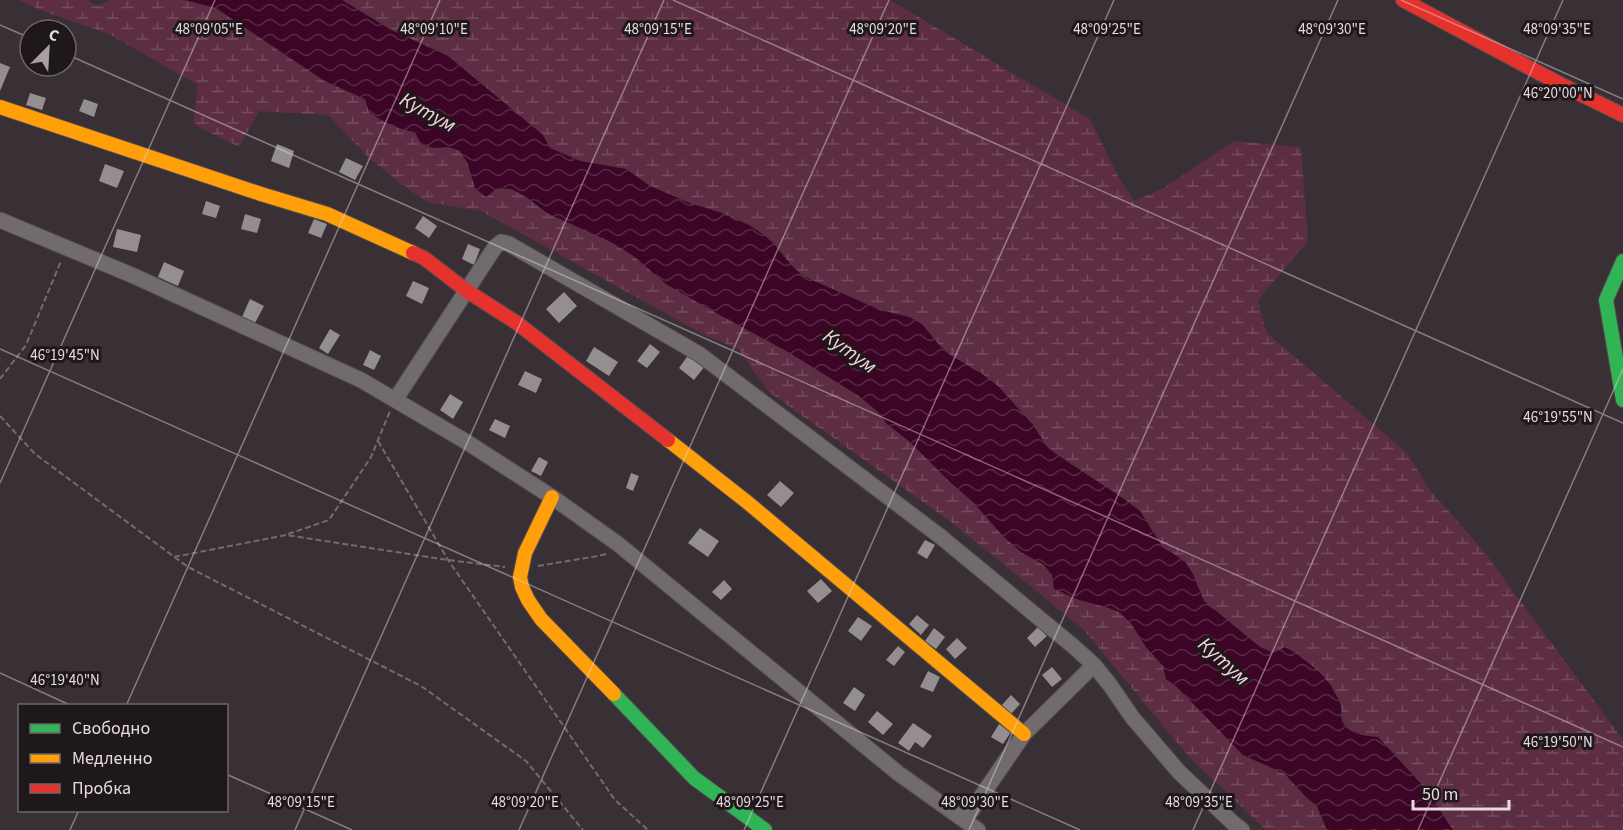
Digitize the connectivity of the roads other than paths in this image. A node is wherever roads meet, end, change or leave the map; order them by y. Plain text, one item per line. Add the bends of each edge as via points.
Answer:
1 (1403, 0) edge
2 (0, 107) edge
3 (1623, 115) edge
4 (0, 220) edge
5 (1623, 261) edge
6 (468, 291) junction
7 (1620, 364) edge
8 (1623, 399) edge
9 (395, 400) junction
10 (552, 497) junction
11 (1094, 665) junction
12 (1024, 734) junction
13 (965, 820) junction
14 (765, 830) edge
15 (978, 830) edge
16 (1242, 830) edge

1 - 3 street
2 - 6 street via 327,214 424,258
4 - 9 street via 144,281 361,380
5 - 7 street via 1606,300
6 - 9 street
6 - 11 street via 495,247 501,242 509,244 699,354 941,537
6 - 12 street via 517,323 747,502
7 - 8 street
9 - 10 street
10 - 13 street via 618,544 898,773
10 - 14 street via 520,569 527,599 541,619 694,778
11 - 12 street
11 - 16 street via 1179,772
12 - 13 street
13 - 15 street

